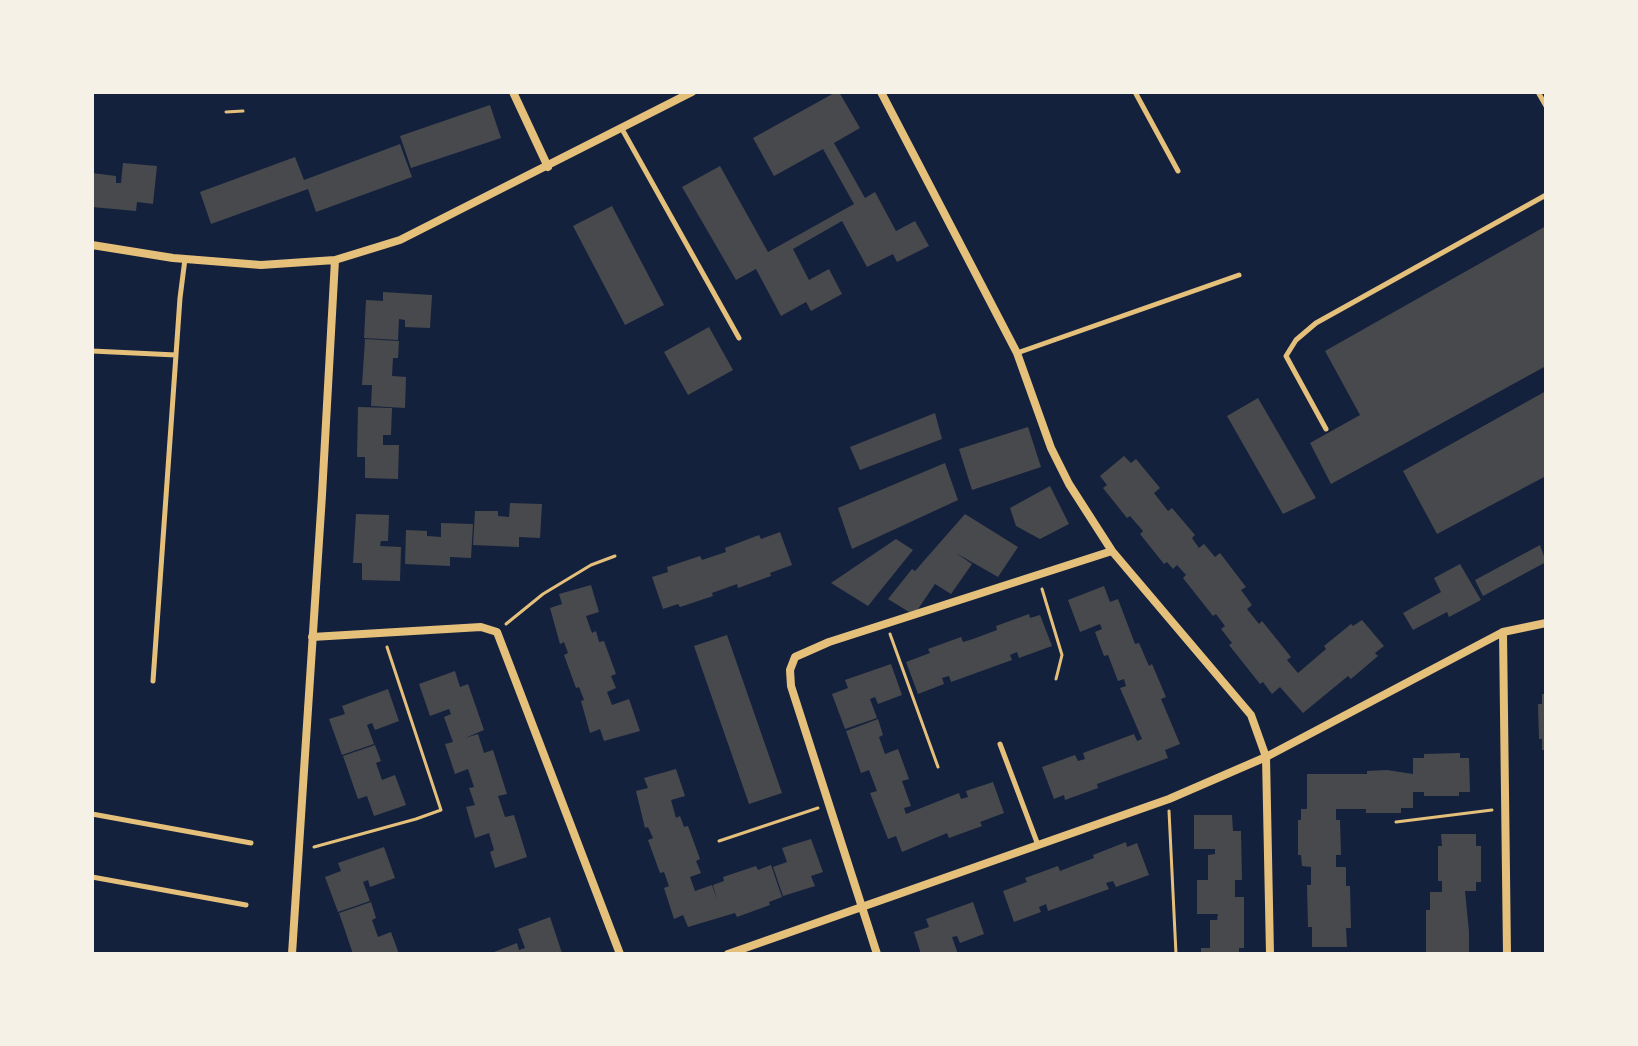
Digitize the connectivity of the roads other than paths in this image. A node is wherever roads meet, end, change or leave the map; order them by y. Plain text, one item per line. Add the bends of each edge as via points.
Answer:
1 (513, 92) edge
2 (692, 92) edge
3 (881, 92) edge
4 (1135, 92) edge
5 (1538, 92) edge
6 (1546, 106) edge
7 (622, 129) junction
8 (548, 167) junction
9 (1178, 171) dead end
10 (1546, 195) edge
11 (92, 245) edge
12 (185, 259) junction
13 (335, 260) junction
14 (1239, 275) dead end
15 (739, 338) dead end
16 (92, 351) edge
17 (1017, 353) junction
18 (176, 355) junction
19 (1326, 429) dead end
20 (1112, 551) junction
21 (1546, 623) edge
22 (1503, 632) junction
23 (312, 637) junction
24 (153, 681) dead end
25 (1000, 744) dead end
26 (1266, 757) junction
27 (92, 814) edge
28 (251, 843) dead end
29 (1038, 845) junction
30 (92, 877) edge
31 (246, 905) dead end
32 (861, 906) junction
33 (292, 954) edge
34 (620, 954) edge
35 (728, 954) edge
36 (877, 954) edge
37 (1270, 954) edge
38 (1507, 954) edge

1 - 8 street
2 - 7 street
3 - 17 street
4 - 9 lane
5 - 6 lane
7 - 8 street
7 - 15 lane
8 - 13 street via 400,240
10 - 19 lane via 1316,323 1296,340 1286,356
11 - 12 street
12 - 13 street via 261,265
12 - 18 lane
13 - 23 street
14 - 17 lane
16 - 18 lane
17 - 20 street via 1057,460
18 - 24 lane
20 - 26 street via 1251,715
20 - 32 street via 795,657 791,686
21 - 22 street
22 - 26 street
22 - 38 street
23 - 33 street
23 - 34 street via 481,627 497,632
25 - 29 lane
26 - 29 street via 1169,799
26 - 37 street
27 - 28 lane
29 - 32 street
30 - 31 lane
32 - 35 street
32 - 36 street

